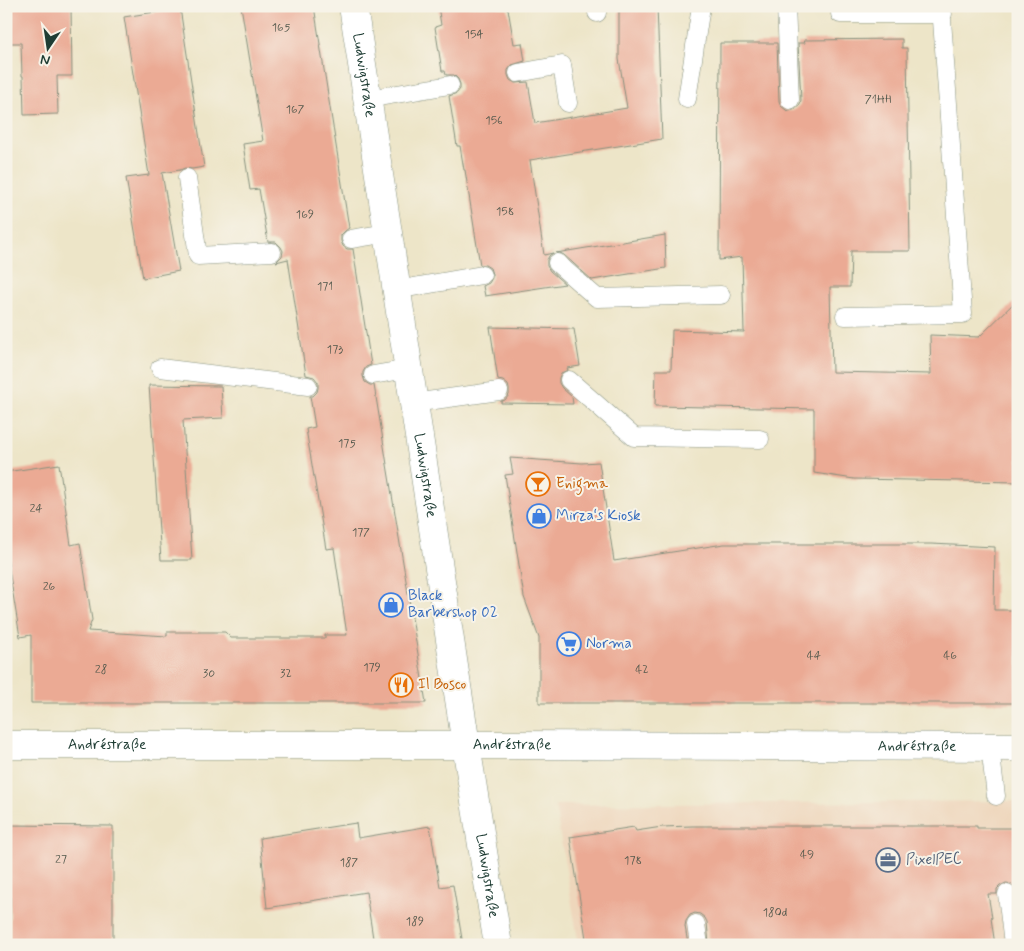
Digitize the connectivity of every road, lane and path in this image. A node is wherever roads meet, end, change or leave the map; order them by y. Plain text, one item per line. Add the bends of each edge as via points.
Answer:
1 (352, 6) edge
2 (701, 6) edge
3 (786, 6) edge
4 (942, 10) edge
5 (840, 14) dead end
6 (518, 73) dead end
7 (450, 85) dead end
8 (366, 99) junction
9 (688, 99) dead end
10 (790, 100) dead end
11 (568, 103) dead end
12 (187, 178) dead end
13 (388, 233) junction
14 (351, 240) dead end
15 (272, 252) dead end
16 (557, 263) dead end
17 (482, 275) dead end
18 (396, 290) junction
19 (721, 295) dead end
20 (845, 316) dead end
21 (160, 368) dead end
22 (408, 369) junction
23 (373, 375) dead end
24 (569, 380) dead end
25 (308, 386) dead end
26 (499, 391) dead end
27 (414, 403) junction
28 (760, 439) dead end
29 (6, 745) edge
30 (466, 746) junction
31 (990, 747) junction
32 (1018, 748) edge
33 (996, 796) dead end
34 (1007, 894) dead end
35 (696, 924) dead end
36 (498, 945) edge
37 (699, 945) edge
38 (1014, 945) edge

1 - 8 street, Ludwigstraße
2 - 9 lane
3 - 10 lane
4 - 5 lane
4 - 20 lane via 962,314
6 - 11 lane via 562,65
7 - 8 lane
8 - 13 street, Ludwigstraße
12 - 15 lane via 198,256
13 - 14 lane
13 - 18 street, Ludwigstraße
16 - 19 lane via 597,298
17 - 18 lane
18 - 22 street, Ludwigstraße
21 - 25 lane
22 - 23 lane
22 - 27 street, Ludwigstraße
24 - 28 lane via 634,437
26 - 27 lane
27 - 30 street, Ludwigstraße
29 - 30 street, Andréstraße
30 - 31 street, Andréstraße
30 - 36 street, Ludwigstraße
31 - 32 street, Andréstraße
31 - 33 lane
34 - 38 lane
35 - 37 lane

